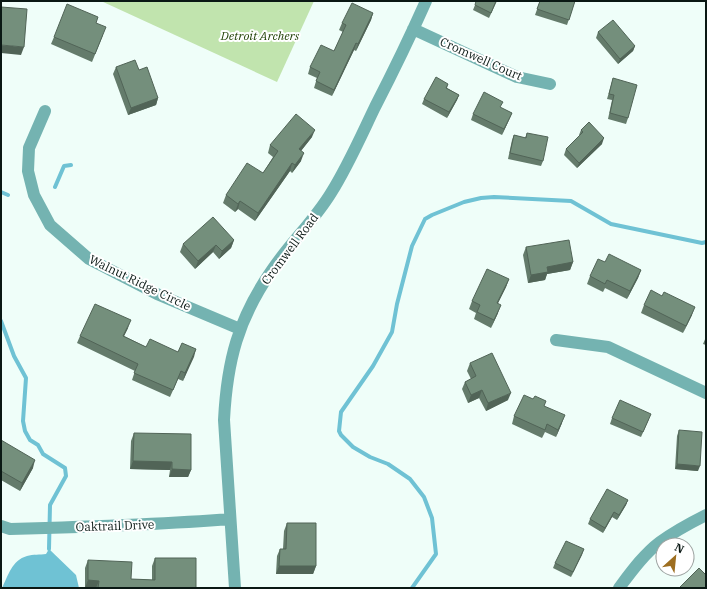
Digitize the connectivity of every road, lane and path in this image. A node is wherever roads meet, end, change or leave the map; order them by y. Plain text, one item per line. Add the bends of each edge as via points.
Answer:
1 (426, 1) edge
2 (413, 29) junction
3 (550, 84) dead end
4 (45, 111) dead end
5 (240, 329) junction
6 (556, 340) dead end
7 (706, 393) edge
8 (706, 514) edge
9 (230, 519) junction
10 (1, 526) edge
11 (235, 588) edge
12 (619, 588) edge

1 - 2 street, Cromwell Road
2 - 3 street, Cromwell Court via 517,77
2 - 5 street, Cromwell Road via 331,193 272,269
4 - 5 street, Walnut Ridge Circle via 29,148 28,171 34,195 50,225 89,259 157,294
5 - 9 street, Cromwell Road via 230,364 224,420
6 - 7 street via 608,347
8 - 12 street via 659,542 635,566
9 - 10 street, Oaktrail Drive via 103,527 10,529
9 - 11 street, Cromwell Road

